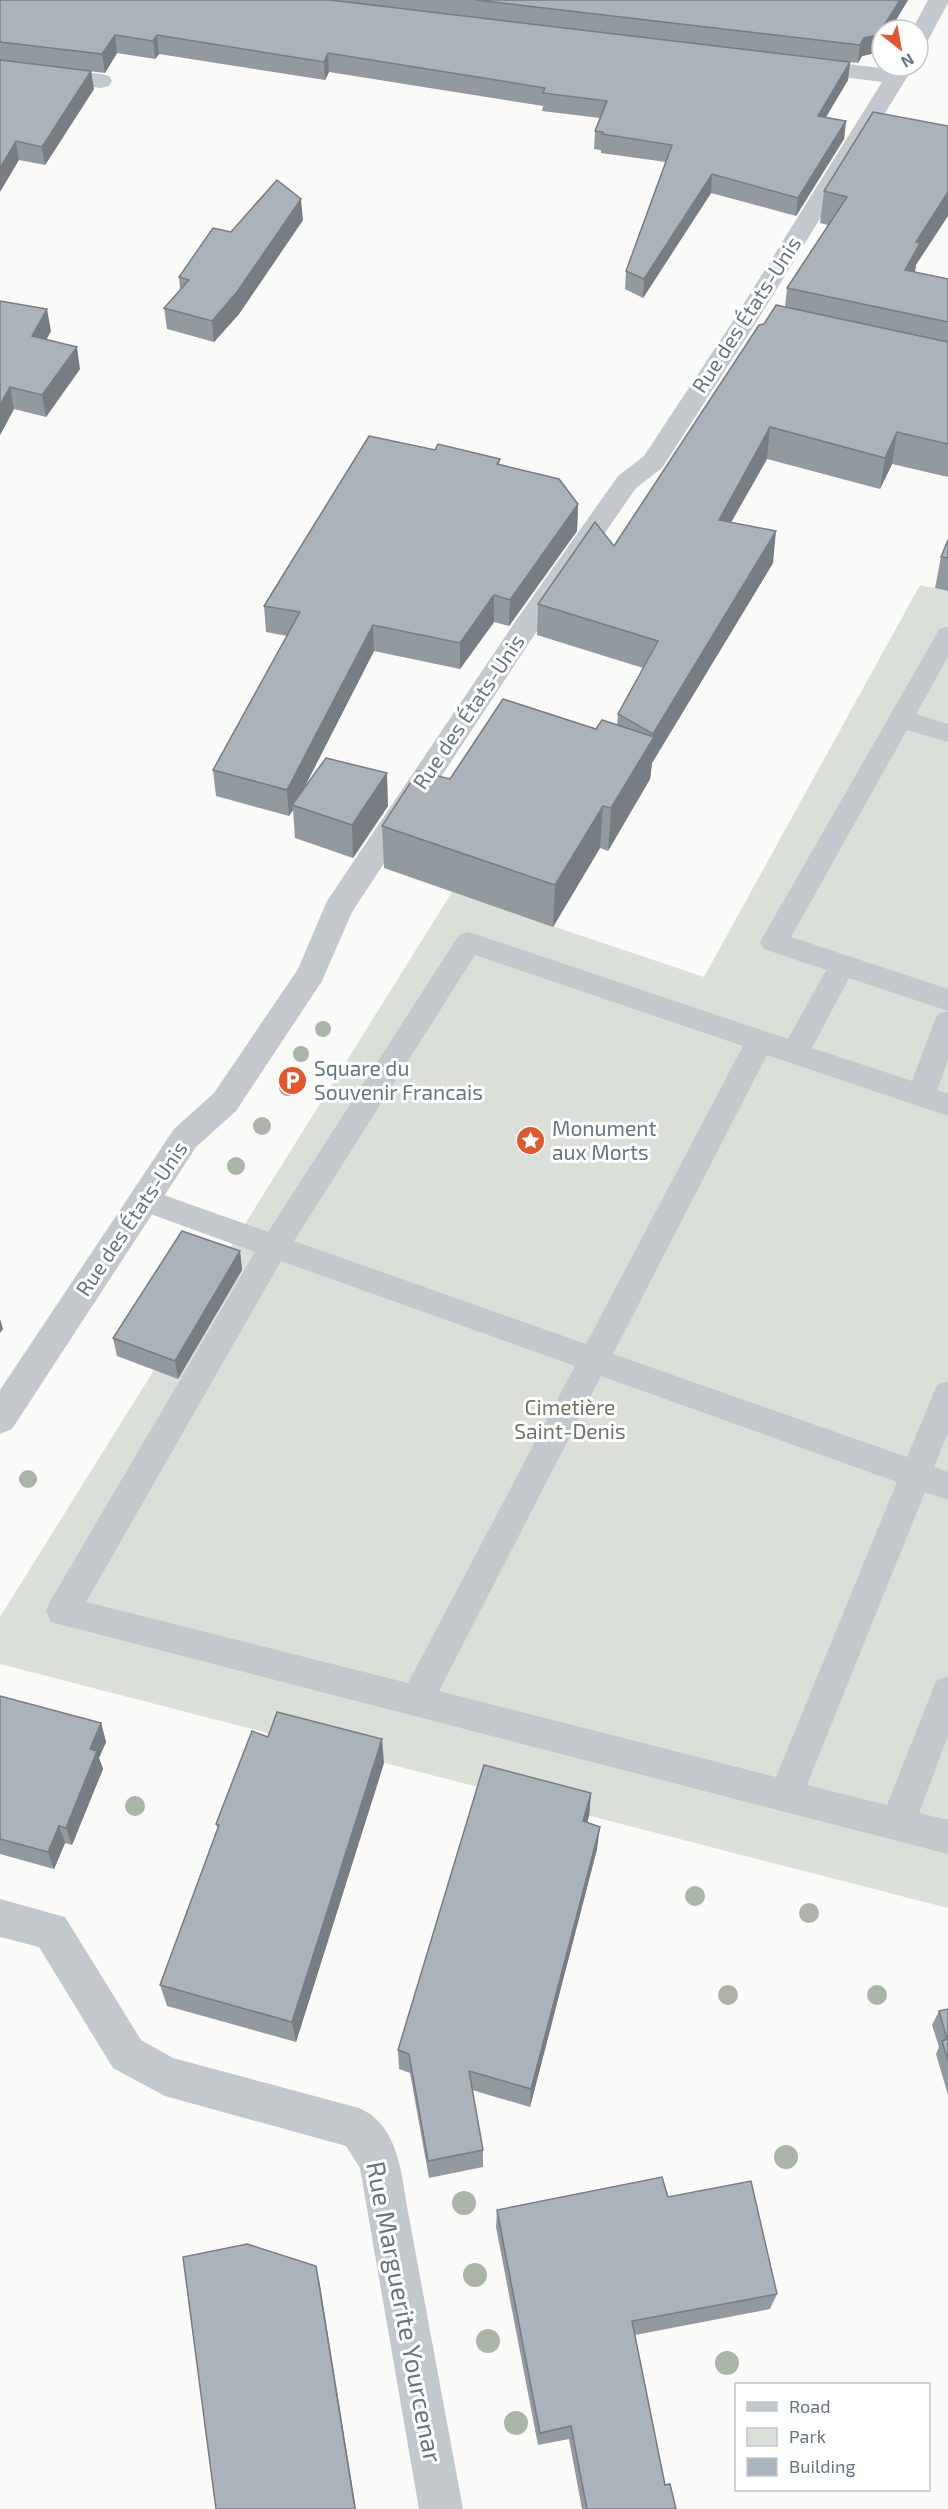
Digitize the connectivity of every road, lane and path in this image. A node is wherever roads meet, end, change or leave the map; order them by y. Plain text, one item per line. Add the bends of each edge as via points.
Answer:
1 (939, 0) edge
2 (929, 18) edge
3 (788, 64) edge
4 (0, 69) edge
5 (870, 69) edge
6 (897, 78) edge
7 (101, 81) dead end
8 (948, 634) edge
9 (901, 719) junction
10 (948, 733) edge
11 (842, 965) junction
12 (948, 1000) edge
13 (948, 1022) edge
14 (760, 1041) junction
15 (795, 1053) junction
16 (935, 1100) edge
17 (144, 1200) junction
18 (274, 1247) junction
19 (594, 1360) junction
20 (948, 1394) edge
21 (0, 1419) edge
22 (917, 1474) junction
23 (948, 1486) edge
24 (948, 1692) edge
25 (416, 1701) junction
26 (786, 1796) junction
27 (897, 1824) junction
28 (948, 1837) edge
29 (0, 1918) edge
30 (441, 2509) edge

1 - 2 street
3 - 5 street
4 - 7 street
6 - 17 street, Rue des États-Unis via 755,323 653,462 627,482 527,625 338,909 310,974 225,1102 185,1138
8 - 9 lane
9 - 10 lane
9 - 11 lane via 774,942
11 - 12 lane
11 - 15 lane
13 - 16 lane
14 - 15 lane
14 - 18 lane via 469,942
14 - 19 lane
15 - 16 lane
17 - 18 lane
17 - 21 street, Rue des États-Unis
18 - 19 lane
18 - 25 lane via 63,1611
19 - 22 lane
19 - 25 lane
20 - 22 lane
22 - 23 lane
22 - 26 lane
24 - 27 lane
25 - 26 lane
26 - 27 lane
27 - 28 lane
29 - 30 street, Rue Marguerite Yourcenar via 51,1931 127,2054 165,2076 359,2129 380,2161

